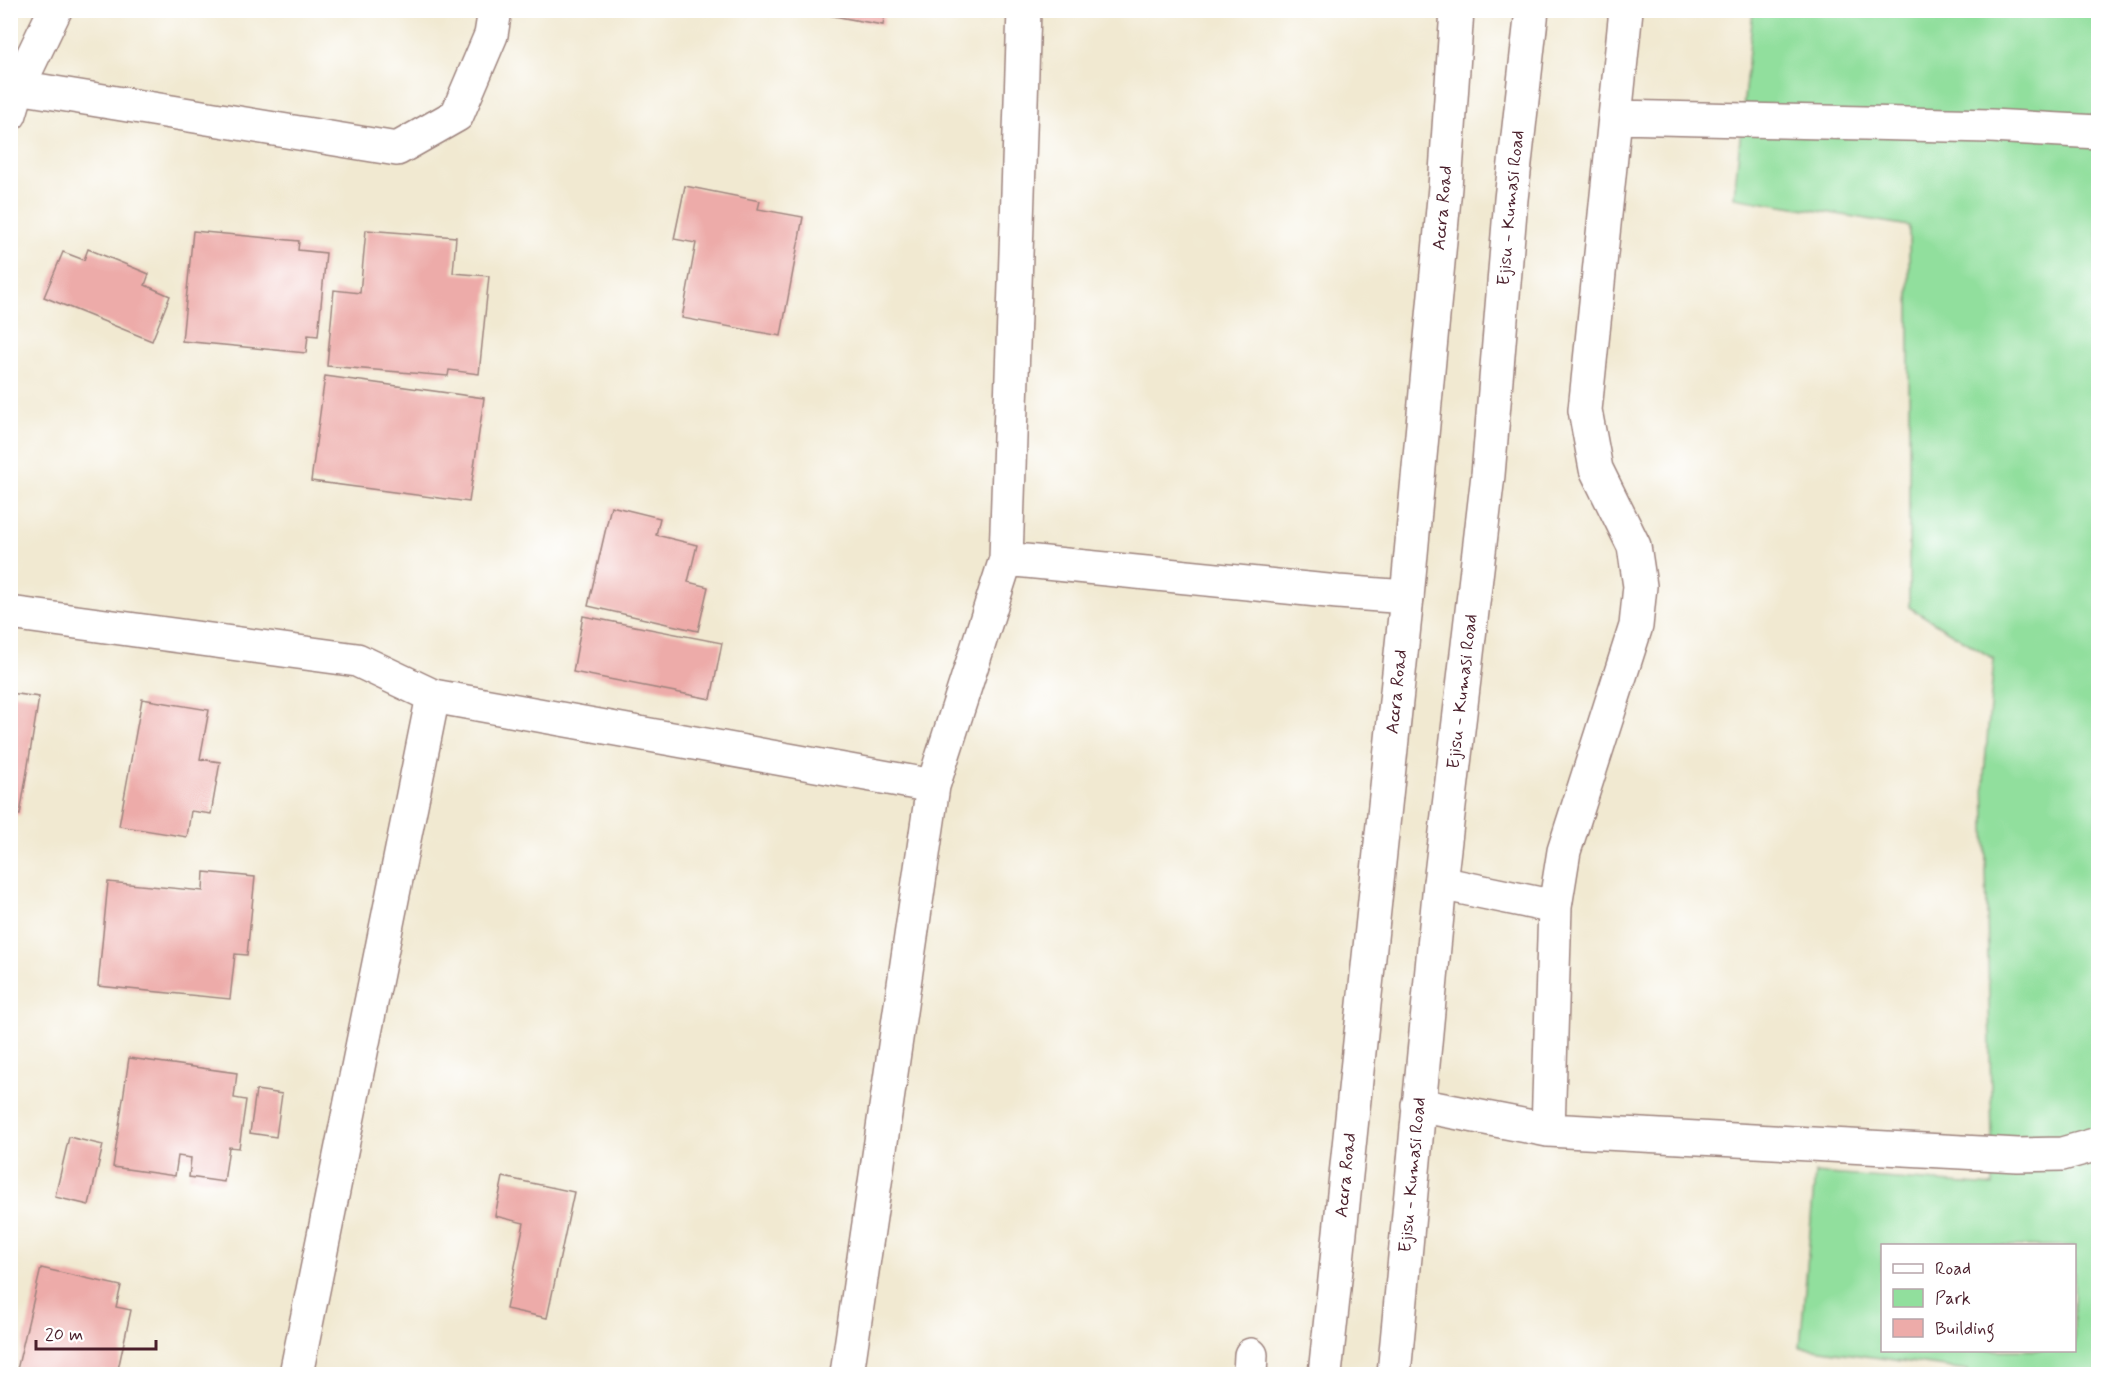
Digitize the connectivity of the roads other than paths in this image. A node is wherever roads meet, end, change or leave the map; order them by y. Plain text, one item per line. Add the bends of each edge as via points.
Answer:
1 (55, 10) edge
2 (495, 10) edge
3 (1024, 10) edge
4 (1457, 10) edge
5 (1532, 10) edge
6 (1626, 10) edge
7 (14, 100) edge
8 (1617, 117) junction
9 (2098, 132) edge
10 (1006, 559) junction
11 (1407, 597) junction
12 (10, 613) edge
13 (433, 696) junction
14 (933, 786) junction
15 (1440, 884) junction
16 (1555, 908) junction
17 (1418, 1106) junction
18 (1548, 1130) junction
19 (2098, 1144) edge
20 (296, 1374) edge
21 (847, 1374) edge
22 (1325, 1374) edge
23 (1394, 1374) edge

1 - 7 main road
2 - 7 main road via 491,35 457,115 397,149
3 - 10 main road
4 - 11 main road, Accra Road via 1445,187
5 - 15 main road, Ejisu - Kumasi Road via 1510,199 1488,475
6 - 8 main road
8 - 9 main road
8 - 16 main road via 1585,410 1596,469 1634,546 1640,586 1636,626 1564,851
10 - 11 main road
10 - 14 main road
11 - 22 main road, Accra Road
12 - 13 main road via 357,660
13 - 14 main road
13 - 20 main road
14 - 21 main road
15 - 16 main road
15 - 17 main road, Ejisu - Kumasi Road
16 - 18 main road
17 - 18 main road
17 - 23 main road, Ejisu - Kumasi Road
18 - 19 main road via 2018,1155 2062,1154

